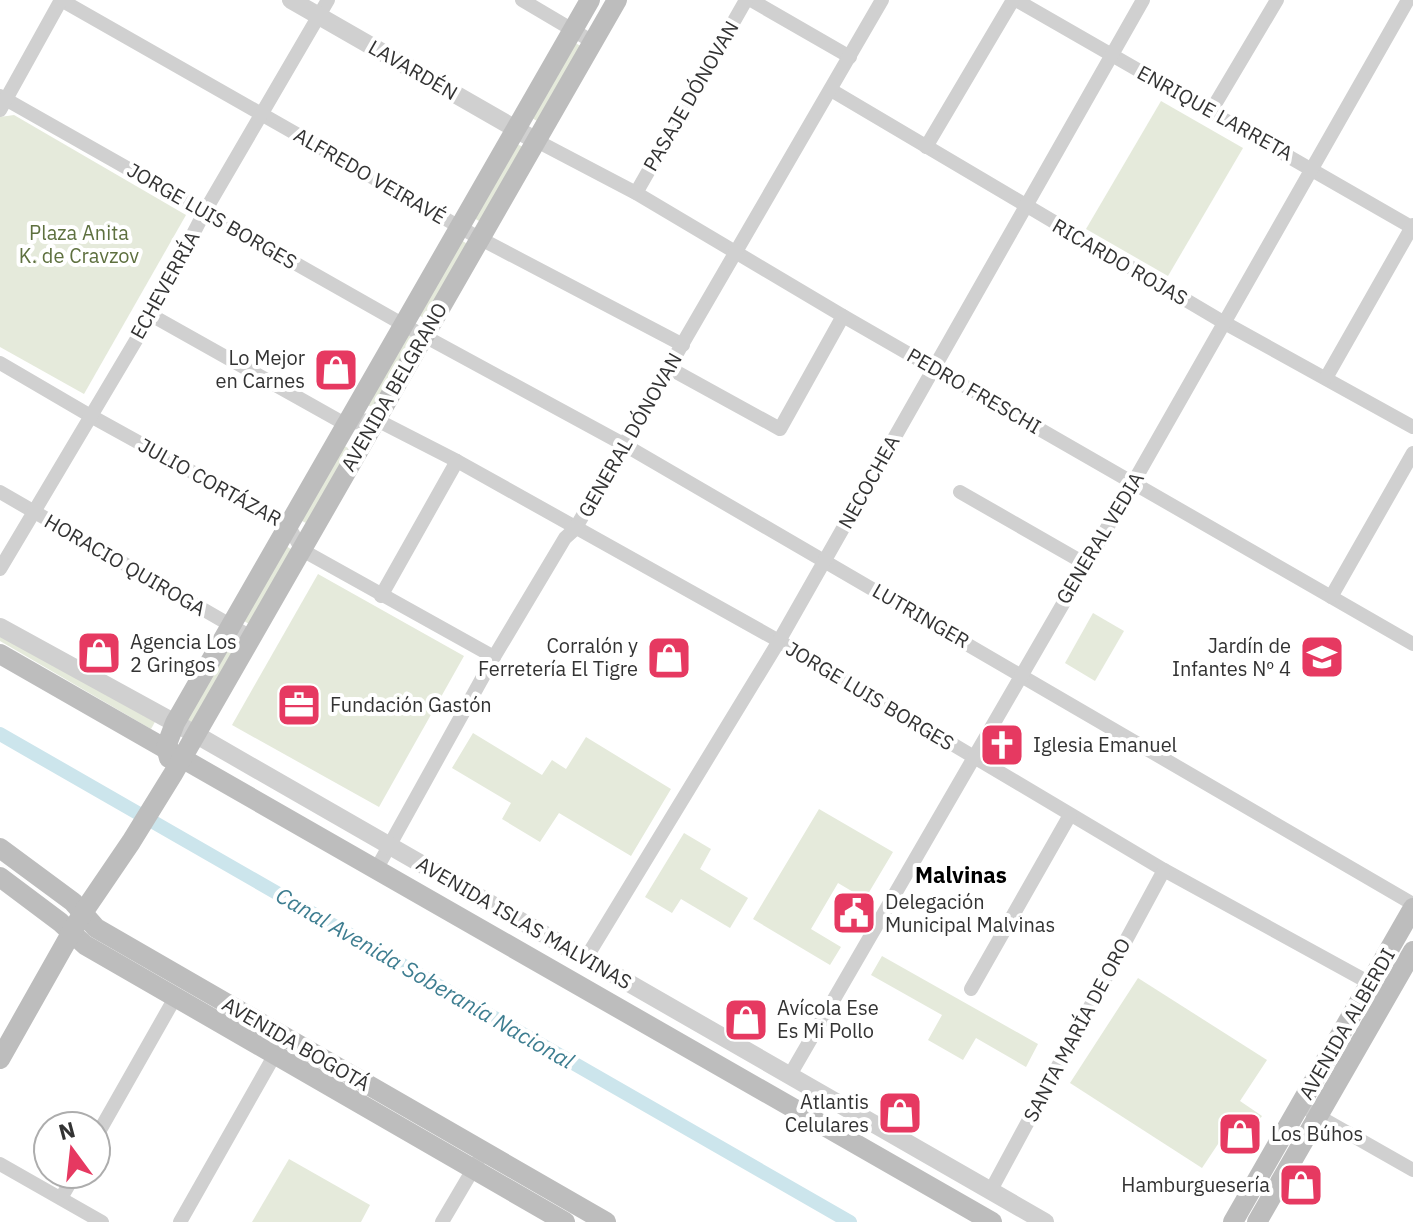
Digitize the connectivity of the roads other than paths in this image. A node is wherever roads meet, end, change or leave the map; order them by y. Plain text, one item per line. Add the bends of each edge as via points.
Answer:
1 (61, 0) edge
2 (291, 0) edge
3 (522, 0) edge
4 (590, 0) edge
5 (617, 0) edge
6 (749, 0) edge
7 (882, 0) edge
8 (1014, 0) edge
9 (1143, 0) edge
10 (1277, 0) edge
11 (1408, 0) edge
12 (323, 8) edge
13 (572, 29) junction
14 (593, 42) junction
15 (1112, 55) junction
16 (850, 57) junction
17 (831, 90) junction
18 (2, 102) edge
19 (1211, 111) junction
20 (262, 114) junction
21 (516, 129) junction
22 (535, 140) junction
23 (926, 147) junction
24 (1313, 168) junction
25 (636, 193) junction
26 (1024, 206) junction
27 (205, 211) junction
28 (459, 227) junction
29 (1413, 227) edge
30 (479, 238) junction
31 (738, 251) junction
32 (151, 315) junction
33 (843, 316) junction
34 (1223, 322) junction
35 (404, 325) junction
36 (425, 335) junction
37 (683, 345) junction
38 (0, 363) edge
39 (933, 367) junction
40 (669, 368) junction
41 (1326, 378) junction
42 (89, 415) junction
43 (375, 419) junction
44 (345, 424) junction
45 (1413, 427) edge
46 (623, 444) junction
47 (1413, 453) edge
48 (457, 461) junction
49 (1133, 483) junction
50 (0, 492) edge
51 (960, 492) dead end
52 (33, 512) junction
53 (288, 525) junction
54 (575, 529) junction
55 (302, 550) junction
56 (825, 561) junction
57 (1084, 563) junction
58 (0, 569) edge
59 (381, 596) junction
60 (1331, 597) junction
61 (231, 626) junction
62 (0, 627) edge
63 (251, 637) junction
64 (779, 641) junction
65 (1413, 644) edge
66 (0, 654) edge
67 (494, 657) junction
68 (1021, 674) junction
69 (175, 723) junction
70 (195, 734) junction
71 (974, 758) junction
72 (174, 759) junction
73 (1070, 815) junction
74 (390, 846) junction
75 (0, 848) edge
76 (377, 868) junction
77 (1164, 870) junction
78 (0, 877) edge
79 (1413, 906) edge
80 (82, 914) junction
81 (72, 933) junction
82 (1413, 951) edge
83 (586, 958) junction
84 (1380, 988) junction
85 (971, 989) dead end
86 (176, 996) junction
87 (279, 1047) junction
88 (0, 1059) edge
89 (790, 1075) junction
90 (111, 1110) edge
91 (1309, 1111) junction
92 (485, 1151) junction
93 (0, 1164) edge
94 (472, 1170) junction
95 (1413, 1170) edge
96 (66, 1190) edge
97 (991, 1190) junction
98 (61, 1198) junction
99 (102, 1222) edge
100 (180, 1222) edge
101 (442, 1222) edge
102 (565, 1222) edge
103 (606, 1222) edge
104 (992, 1222) edge
105 (1045, 1222) edge
106 (1233, 1222) edge
107 (1257, 1222) edge

1 - 18 street
1 - 20 street, ALFREDO VEIRAVÉ
2 - 12 street, LAVARDÉN
3 - 13 street
4 - 13 main road, AVENIDA BELGRANO
5 - 14 main road, AVENIDA BELGRANO
6 - 16 street
6 - 25 street, PASAJE DÓNOVAN
7 - 16 street, GENERAL DÓNOVAN
8 - 15 street, ENRIQUE LARRETA
8 - 23 street
9 - 15 street, NECOCHEA
10 - 19 street
11 - 24 street, GENERAL VEDIA
12 - 20 street, ECHEVERRÍA
12 - 21 street, LAVARDÉN
13 - 14 street
13 - 21 main road, AVENIDA BELGRANO
14 - 22 main road, AVENIDA BELGRANO
15 - 19 street, ENRIQUE LARRETA
15 - 26 street, NECOCHEA
16 - 17 street, GENERAL DÓNOVAN
17 - 23 street, RICARDO ROJAS
17 - 31 street, GENERAL DÓNOVAN
18 - 27 street, JORGE LUIS BORGES
19 - 24 street, ENRIQUE LARRETA
20 - 27 street, ECHEVERRÍA
20 - 28 street, ALFREDO VEIRAVÉ
21 - 22 street, LAVARDÉN
21 - 28 main road, AVENIDA BELGRANO
22 - 25 street, PEDRO FRESCHI
22 - 30 main road, AVENIDA BELGRANO
23 - 26 street, RICARDO ROJAS
24 - 29 street, ENRIQUE LARRETA
24 - 34 street, GENERAL VEDIA
25 - 31 street, PEDRO FRESCHI
26 - 34 street, RICARDO ROJAS
26 - 39 street, NECOCHEA
27 - 32 street, ECHEVERRÍA
27 - 35 street, JORGE LUIS BORGES
28 - 30 street, ALFREDO VEIRAVÉ
28 - 35 main road, AVENIDA BELGRANO
29 - 41 street
30 - 36 main road, AVENIDA BELGRANO
30 - 37 street, ALFREDO VEIRAVÉ
31 - 33 street, PEDRO FRESCHI
31 - 37 street, GENERAL DÓNOVAN
32 - 42 street, ECHEVERRÍA
32 - 44 street
33 - 39 street, PEDRO FRESCHI
33 - 40 street via 780,429
34 - 41 street, RICARDO ROJAS
34 - 49 street, GENERAL VEDIA
35 - 36 street, JORGE LUIS BORGES
35 - 44 main road, AVENIDA BELGRANO
36 - 43 main road, AVENIDA BELGRANO
36 - 46 street, LUTRINGER
37 - 40 street, GENERAL DÓNOVAN
38 - 42 street, JULIO CORTÁZAR
39 - 49 street, PEDRO FRESCHI
39 - 56 street, NECOCHEA
40 - 46 street, GENERAL DÓNOVAN
41 - 45 street, RICARDO ROJAS
42 - 52 street, ECHEVERRÍA
42 - 53 street, JULIO CORTÁZAR
43 - 44 street
43 - 48 street, JORGE LUIS BORGES
43 - 55 main road, AVENIDA BELGRANO
44 - 53 main road, AVENIDA BELGRANO
46 - 54 street, GENERAL DÓNOVAN
46 - 56 street, LUTRINGER
47 - 60 street
48 - 54 street, JORGE LUIS BORGES
48 - 59 street
49 - 57 street, GENERAL VEDIA
49 - 60 street, PEDRO FRESCHI
50 - 52 street, HORACIO QUIROGA
51 - 57 street
52 - 58 street, ECHEVERRÍA
52 - 61 street, HORACIO QUIROGA
53 - 55 street, JULIO CORTÁZAR
53 - 61 main road, AVENIDA BELGRANO
54 - 64 street, JORGE LUIS BORGES
54 - 67 street, GENERAL DÓNOVAN
55 - 59 street
55 - 63 main road, AVENIDA BELGRANO
56 - 64 street, NECOCHEA
56 - 68 street, LUTRINGER
57 - 68 street, GENERAL VEDIA
59 - 67 street
60 - 65 street, PEDRO FRESCHI
61 - 63 street, HORACIO QUIROGA
61 - 69 main road, AVENIDA BELGRANO
62 - 69 street, AVENIDA ISLAS MALVINAS
63 - 70 main road, AVENIDA BELGRANO
64 - 71 street, JORGE LUIS BORGES
64 - 83 street, NECOCHEA
66 - 72 main road, AVENIDA ISLAS MALVINAS
67 - 74 street, GENERAL DÓNOVAN
68 - 71 street, GENERAL VEDIA
68 - 79 street, LUTRINGER
69 - 70 street, AVENIDA ISLAS MALVINAS
69 - 72 main road, AVENIDA BELGRANO
70 - 72 main road, AVENIDA BELGRANO
70 - 74 street, AVENIDA ISLAS MALVINAS
71 - 73 street, JORGE LUIS BORGES
71 - 89 street, GENERAL VEDIA
72 - 76 main road, AVENIDA ISLAS MALVINAS
72 - 80 main road, AVENIDA BELGRANO via 153,806
73 - 77 street, JORGE LUIS BORGES
73 - 85 street
74 - 76 street, GENERAL DÓNOVAN
74 - 83 street, AVENIDA ISLAS MALVINAS
75 - 80 main road, AVENIDA BOGOTÁ
76 - 104 main road, AVENIDA ISLAS MALVINAS
77 - 84 street, JORGE LUIS BORGES
77 - 97 street, SANTA MARÍA DE ORO
78 - 81 main road, AVENIDA BOGOTÁ
79 - 84 main road, AVENIDA ALBERDI
80 - 81 main road, AVENIDA BELGRANO
80 - 87 main road, AVENIDA BOGOTÁ
81 - 86 main road, AVENIDA BOGOTÁ
81 - 88 main road, AVENIDA BELGRANO
82 - 84 main road, AVENIDA ALBERDI
83 - 89 street, AVENIDA ISLAS MALVINAS
84 - 91 main road, AVENIDA ALBERDI
86 - 87 main road, AVENIDA BOGOTÁ
86 - 90 street
87 - 92 main road, AVENIDA BOGOTÁ
87 - 94 main road, AVENIDA BOGOTÁ
87 - 100 street
89 - 97 street, AVENIDA ISLAS MALVINAS
91 - 95 street
91 - 106 main road, AVENIDA ALBERDI
91 - 107 main road, AVENIDA ALBERDI
92 - 94 street
92 - 103 main road, AVENIDA BOGOTÁ
93 - 98 street
94 - 101 street
94 - 102 main road, AVENIDA BOGOTÁ
96 - 98 street
97 - 105 street, AVENIDA ISLAS MALVINAS
98 - 99 street

